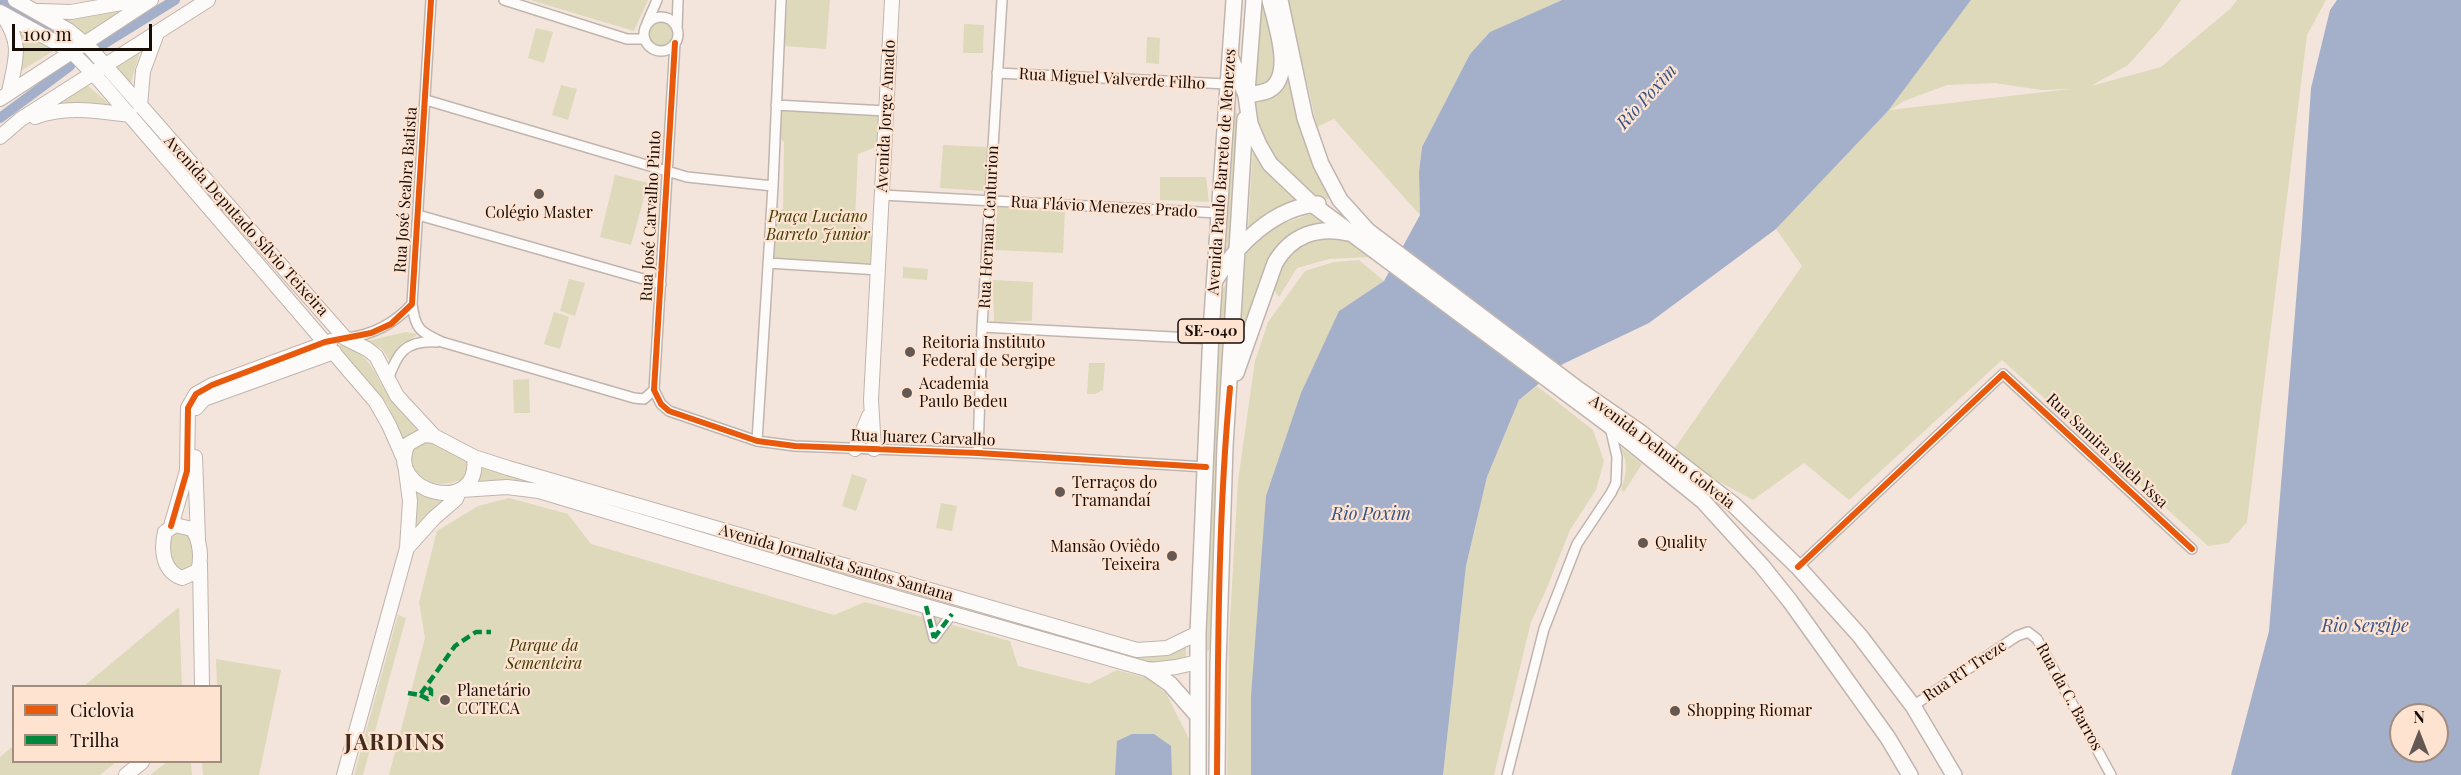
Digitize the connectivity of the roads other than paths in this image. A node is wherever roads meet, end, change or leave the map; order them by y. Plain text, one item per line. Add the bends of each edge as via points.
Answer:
1 (15, 0) edge
2 (138, 0) edge
3 (151, 0) edge
4 (208, 0) edge
5 (431, 0) edge
6 (504, 0) edge
7 (657, 0) edge
8 (678, 0) edge
9 (781, 0) edge
10 (892, 0) edge
11 (1002, 0) edge
12 (1234, 0) edge
13 (1254, 0) edge
14 (1270, 0) edge
15 (1280, 0) edge
16 (35, 10) junction
17 (0, 12) edge
18 (646, 25) junction
19 (677, 29) junction
20 (157, 33) junction
21 (645, 39) junction
22 (84, 42) junction
23 (675, 43) junction
24 (71, 51) junction
25 (1230, 57) junction
26 (107, 66) junction
27 (997, 73) junction
28 (93, 75) junction
29 (1227, 84) junction
30 (4, 95) edge
31 (1246, 95) junction
32 (426, 100) junction
33 (776, 105) junction
34 (135, 110) junction
35 (886, 111) junction
36 (10, 126) junction
37 (0, 137) edge
38 (668, 172) junction
39 (773, 186) junction
40 (882, 195) junction
41 (991, 201) junction
42 (1312, 204) junction
43 (1347, 209) junction
44 (1218, 213) junction
45 (418, 215) junction
46 (1361, 235) junction
47 (1239, 246) junction
48 (768, 263) junction
49 (879, 270) junction
50 (1214, 282) junction
51 (661, 284) junction
52 (412, 304) junction
53 (306, 321) junction
54 (982, 327) junction
55 (345, 338) junction
56 (1210, 339) junction
57 (442, 342) junction
58 (330, 347) junction
59 (295, 355) junction
60 (388, 380) junction
61 (1230, 388) junction
62 (654, 390) junction
63 (1576, 394) junction
64 (871, 411) junction
65 (1609, 425) junction
66 (434, 436) junction
67 (757, 441) junction
68 (855, 449) junction
69 (873, 449) junction
70 (978, 453) junction
71 (474, 457) junction
72 (405, 464) junction
73 (1206, 467) junction
74 (461, 491) junction
75 (171, 526) junction
76 (198, 539) junction
77 (407, 548) junction
78 (2192, 549) dead end
79 (200, 563) junction
80 (1798, 567) junction
81 (182, 578) junction
82 (199, 606) junction
83 (926, 606) junction
84 (952, 614) junction
85 (1070, 631) junction
86 (1198, 633) junction
87 (2017, 636) joint
88 (1053, 644) junction
89 (1219, 651) junction
90 (1198, 662) junction
91 (1150, 670) junction
92 (202, 685) edge
93 (1912, 706) junction
94 (1198, 716) junction
95 (141, 763) edge
96 (126, 775) edge
97 (344, 775) edge
98 (1198, 775) edge
99 (1217, 775) edge
100 (1507, 775) edge
101 (1910, 775) edge
102 (1954, 775) edge
103 (2111, 775) edge

1 - 16 main road
2 - 16 main road via 70,12
3 - 22 main road
4 - 20 main road
5 - 32 street, Rua José Seabra Batista
6 - 21 street via 627,39
7 - 18 street
8 - 19 street
9 - 33 street
10 - 35 main road, Avenida Jorge Amado
11 - 27 street, Rua Hernan Centurion
12 - 25 main road, Avenida Paulo Barreto de Menezes / SE-040
13 - 31 main road, Avenida Paulo Barreto de Menezes / SE-040
14 - 31 main road via 1282,74 1269,90
15 - 43 main road via 1305,118 1321,164
16 - 22 main road
17 - 24 main road
17 - 30 main road via 17,43
18 - 19 street via 655,18 666,18
18 - 21 street
19 - 23 street
20 - 26 main road
20 - 34 main road via 143,71
21 - 23 street via 651,48 661,51
22 - 24 main road
22 - 26 main road, Avenida Deputado Sílvio Teixeira
23 - 38 street, Rua José Carvalho Pinto
24 - 28 main road, Avenida Deputado Sílvio Teixeira
24 - 30 main road
25 - 29 main road, Avenida Paulo Barreto de Menezes / SE-040
25 - 31 main road
26 - 28 main road
26 - 34 main road, Avenida Deputado Sílvio Teixeira
27 - 29 street, Rua Miguel Valverde Filho
27 - 41 street, Rua Hernan Centurion
28 - 34 main road, Avenida Deputado Sílvio Teixeira
28 - 36 main road
29 - 44 main road, Avenida Paulo Barreto de Menezes / SE-040
31 - 42 main road via 1254,134 1270,164
31 - 47 main road, Avenida Paulo Barreto de Menezes / SE-040
32 - 38 street
32 - 45 street, Rua José Seabra Batista
33 - 35 street
33 - 39 street
34 - 36 main road via 60,110
34 - 53 main road, Avenida Deputado Sílvio Teixeira
34 - 55 main road, Avenida Deputado Sílvio Teixeira
35 - 40 main road, Avenida Jorge Amado
36 - 37 main road
38 - 39 street
38 - 51 street, Rua José Carvalho Pinto
39 - 48 street
40 - 41 street, Rua Flávio Menezes Prado
40 - 49 main road, Avenida Jorge Amado
41 - 44 street, Rua Flávio Menezes Prado
41 - 54 street, Rua Hernan Centurion
42 - 43 main road
42 - 46 main road
42 - 47 main road via 1263,226
43 - 46 main road
44 - 50 main road, Avenida Paulo Barreto de Menezes / SE-040
45 - 51 street
45 - 52 street, Rua José Seabra Batista
46 - 61 main road via 1335,230 1309,232 1282,251
46 - 63 main road, Avenida Delmiro Golveia
47 - 50 main road
47 - 61 main road, Avenida Paulo Barreto de Menezes / SE-040
48 - 49 street
48 - 67 street
49 - 64 main road, Avenida Jorge Amado
50 - 56 main road, Avenida Paulo Barreto de Menezes / SE-040
51 - 62 street, Rua José Carvalho Pinto
52 - 55 street via 391,324
52 - 57 street via 417,327
53 - 58 main road, Avenida Deputado Sílvio Teixeira
53 - 59 main road
54 - 56 street
54 - 70 street, Rua Hernan Centurion
55 - 58 main road
55 - 60 main road, Avenida Deputado Sílvio Teixeira via 372,352
56 - 73 main road, Avenida Paulo Barreto de Menezes / SE-040
57 - 60 street via 408,346 395,360
57 - 62 street via 634,398 644,399
58 - 59 main road
58 - 72 main road, Avenida Deputado Sílvio Teixeira via 376,402
58 - 76 main road via 198,403 194,417
59 - 75 main road via 212,385 190,402 187,471
60 - 66 main road, Avenida Deputado Sílvio Teixeira via 406,408
61 - 89 main road, Avenida Paulo Barreto de Menezes / SE-040
62 - 67 street, Rua Juarez Carvalho via 669,411
63 - 65 main road, Avenida Delmiro Golveia
63 - 80 main road, Avenida Delmiro Golveia via 1641,432 1710,485
64 - 68 main road, Avenida Jorge Amado
64 - 69 main road, Avenida Jorge Amado
65 - 100 street via 1617,457 1616,483 1577,544 1546,621
65 - 101 main road, Avenida Delmiro Golveia via 1696,495 1762,566 1888,738
66 - 71 main road
66 - 72 main road via 424,435 408,444
67 - 68 street, Rua Juarez Carvalho
68 - 69 street, Rua Juarez Carvalho
69 - 70 street, Rua Juarez Carvalho
70 - 73 street, Rua Juarez Carvalho
71 - 74 main road via 472,478
71 - 85 main road, Avenida Jornalista Santos Santana
72 - 74 main road via 418,485 428,490
72 - 77 main road via 410,501
73 - 86 main road, Avenida Paulo Barreto de Menezes / SE-040
74 - 77 main road
74 - 83 main road, Avenida Jornalista Santos Santana via 507,487 539,491
75 - 76 main road via 190,527
75 - 81 main road via 165,532 163,552 170,571
76 - 79 main road
77 - 97 main road
78 - 80 street, Rua Samira Saleh Yssa via 2002,374
79 - 81 main road via 198,571
79 - 82 main road
80 - 93 main road, Avenida Delmiro Golveia via 1860,636
81 - 82 main road
82 - 92 main road
83 - 84 main road, Avenida Jornalista Santos Santana
83 - 84 street via 934,638
84 - 88 main road, Avenida Jornalista Santos Santana
85 - 86 main road, Avenida Jornalista Santos Santana via 1148,651 1167,648
85 - 88 main road via 1066,641
86 - 90 main road, Avenida Paulo Barreto de Menezes / SE-040
87 - 93 street, Rua RT Treze
87 - 103 street, Rua da C. Barros via 2028,632 2037,639
88 - 91 main road, Avenida Jornalista Santos Santana
89 - 90 main road
89 - 99 main road, Avenida Paulo Barreto de Menezes / SE-040
90 - 91 main road
90 - 94 main road, Avenida Paulo Barreto de Menezes / SE-040
91 - 94 main road via 1170,684
93 - 102 main road, Avenida Delmiro Golveia
94 - 98 main road, Avenida Paulo Barreto de Menezes / SE-040
95 - 96 main road

